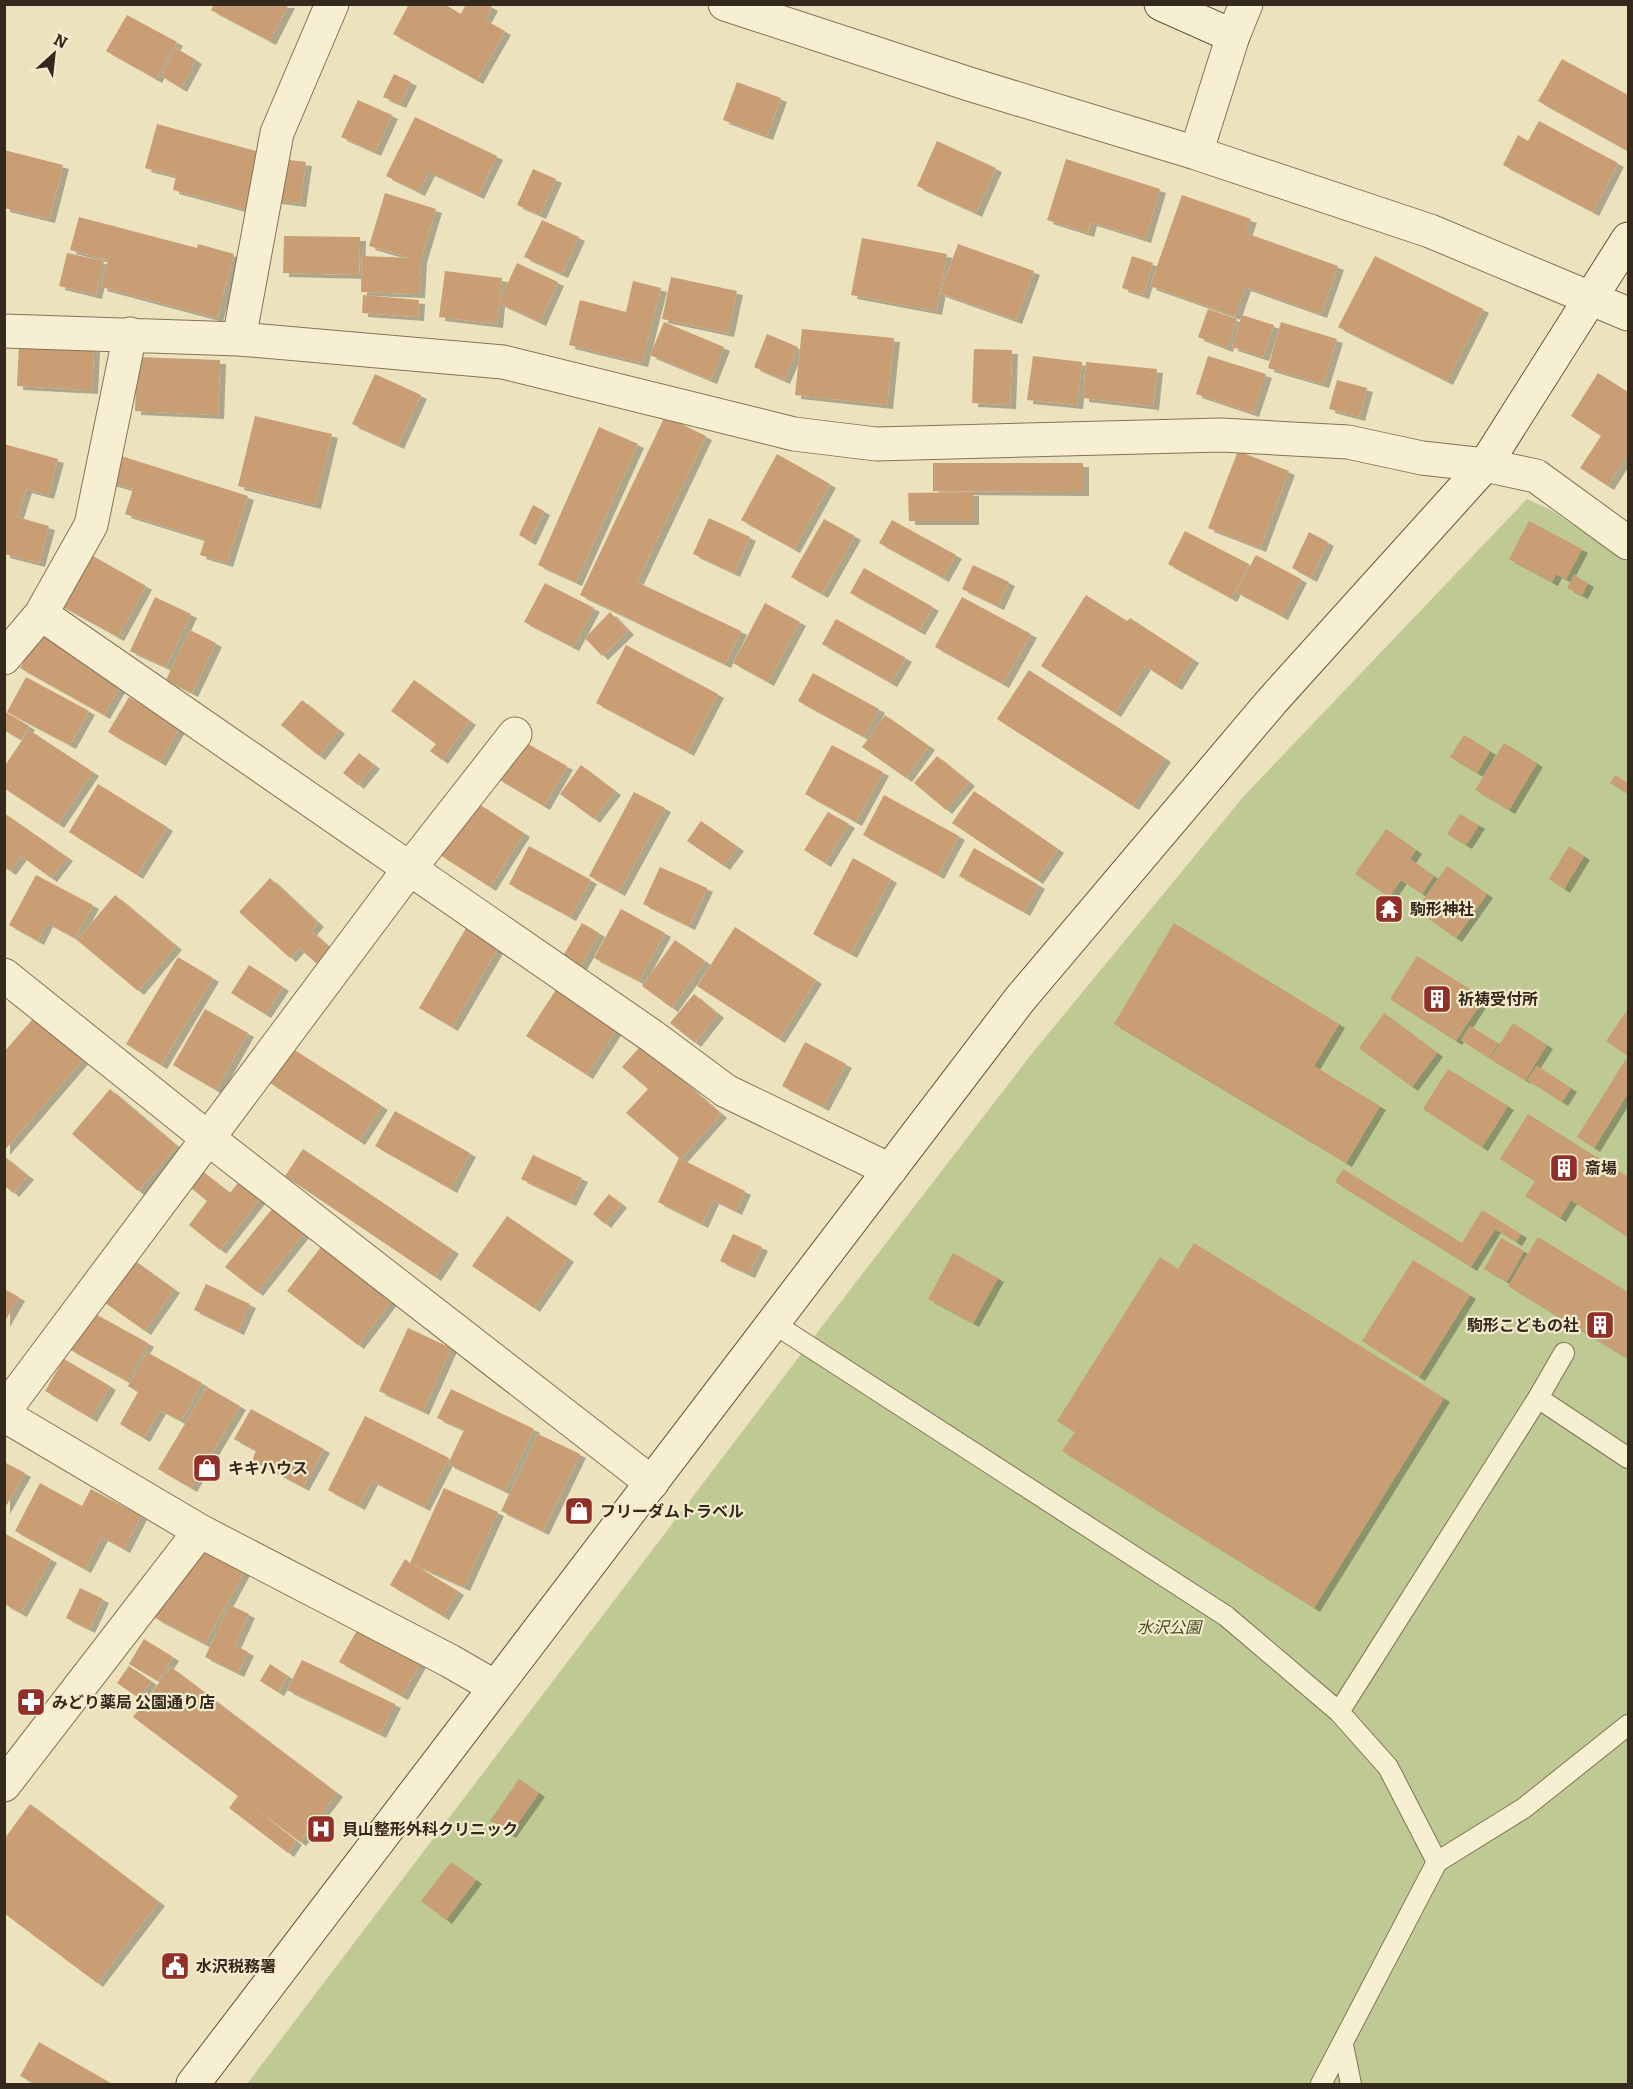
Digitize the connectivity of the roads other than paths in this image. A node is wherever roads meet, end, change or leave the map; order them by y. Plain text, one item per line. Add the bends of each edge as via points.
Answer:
1 (332, 4) edge
2 (724, 4) edge
3 (1161, 4) edge
4 (1246, 4) edge
5 (1233, 36) junction
6 (1196, 153) junction
7 (1629, 239) edge
8 (1592, 298) junction
9 (1629, 314) edge
10 (4, 331) edge
11 (130, 334) junction
12 (239, 339) junction
13 (1485, 465) junction
14 (1629, 543) edge
15 (41, 614) junction
16 (4, 658) edge
17 (515, 734) dead end
18 (410, 868) junction
19 (4, 975) edge
20 (209, 1139) junction
21 (891, 1170) junction
22 (774, 1323) junction
23 (1564, 1353) dead end
24 (1538, 1398) junction
25 (4, 1413) edge
26 (1629, 1458) edge
27 (652, 1483) junction
28 (200, 1531) junction
29 (495, 1687) junction
30 (1339, 1712) junction
31 (1629, 1725) edge
32 (4, 1785) edge
33 (1437, 1862) junction
34 (1343, 2045) junction
35 (193, 2085) edge
36 (1321, 2085) edge
37 (1351, 2085) edge

1 - 12 street via 277,133
2 - 6 street
3 - 5 street
4 - 5 street
5 - 6 street
6 - 8 street via 1431,231
7 - 8 street
8 - 9 street
8 - 13 street
10 - 11 street
11 - 12 street
11 - 15 street via 91,525
12 - 13 street via 503,362 794,434 876,444 1221,435 1348,442 1422,458
13 - 14 street via 1536,476
13 - 21 street via 1272,701 1027,990
15 - 16 street
15 - 18 street
17 - 18 street
18 - 20 street
18 - 21 street via 726,1091
19 - 20 street
20 - 25 street
20 - 27 street
21 - 22 street
22 - 27 street
22 - 30 lane via 1226,1616
23 - 24 lane
24 - 26 lane
24 - 30 lane
25 - 28 street
27 - 29 street
28 - 29 street
28 - 32 street
29 - 35 street
30 - 33 lane via 1388,1767
31 - 33 lane via 1524,1808
33 - 34 lane
34 - 36 lane
34 - 37 lane

